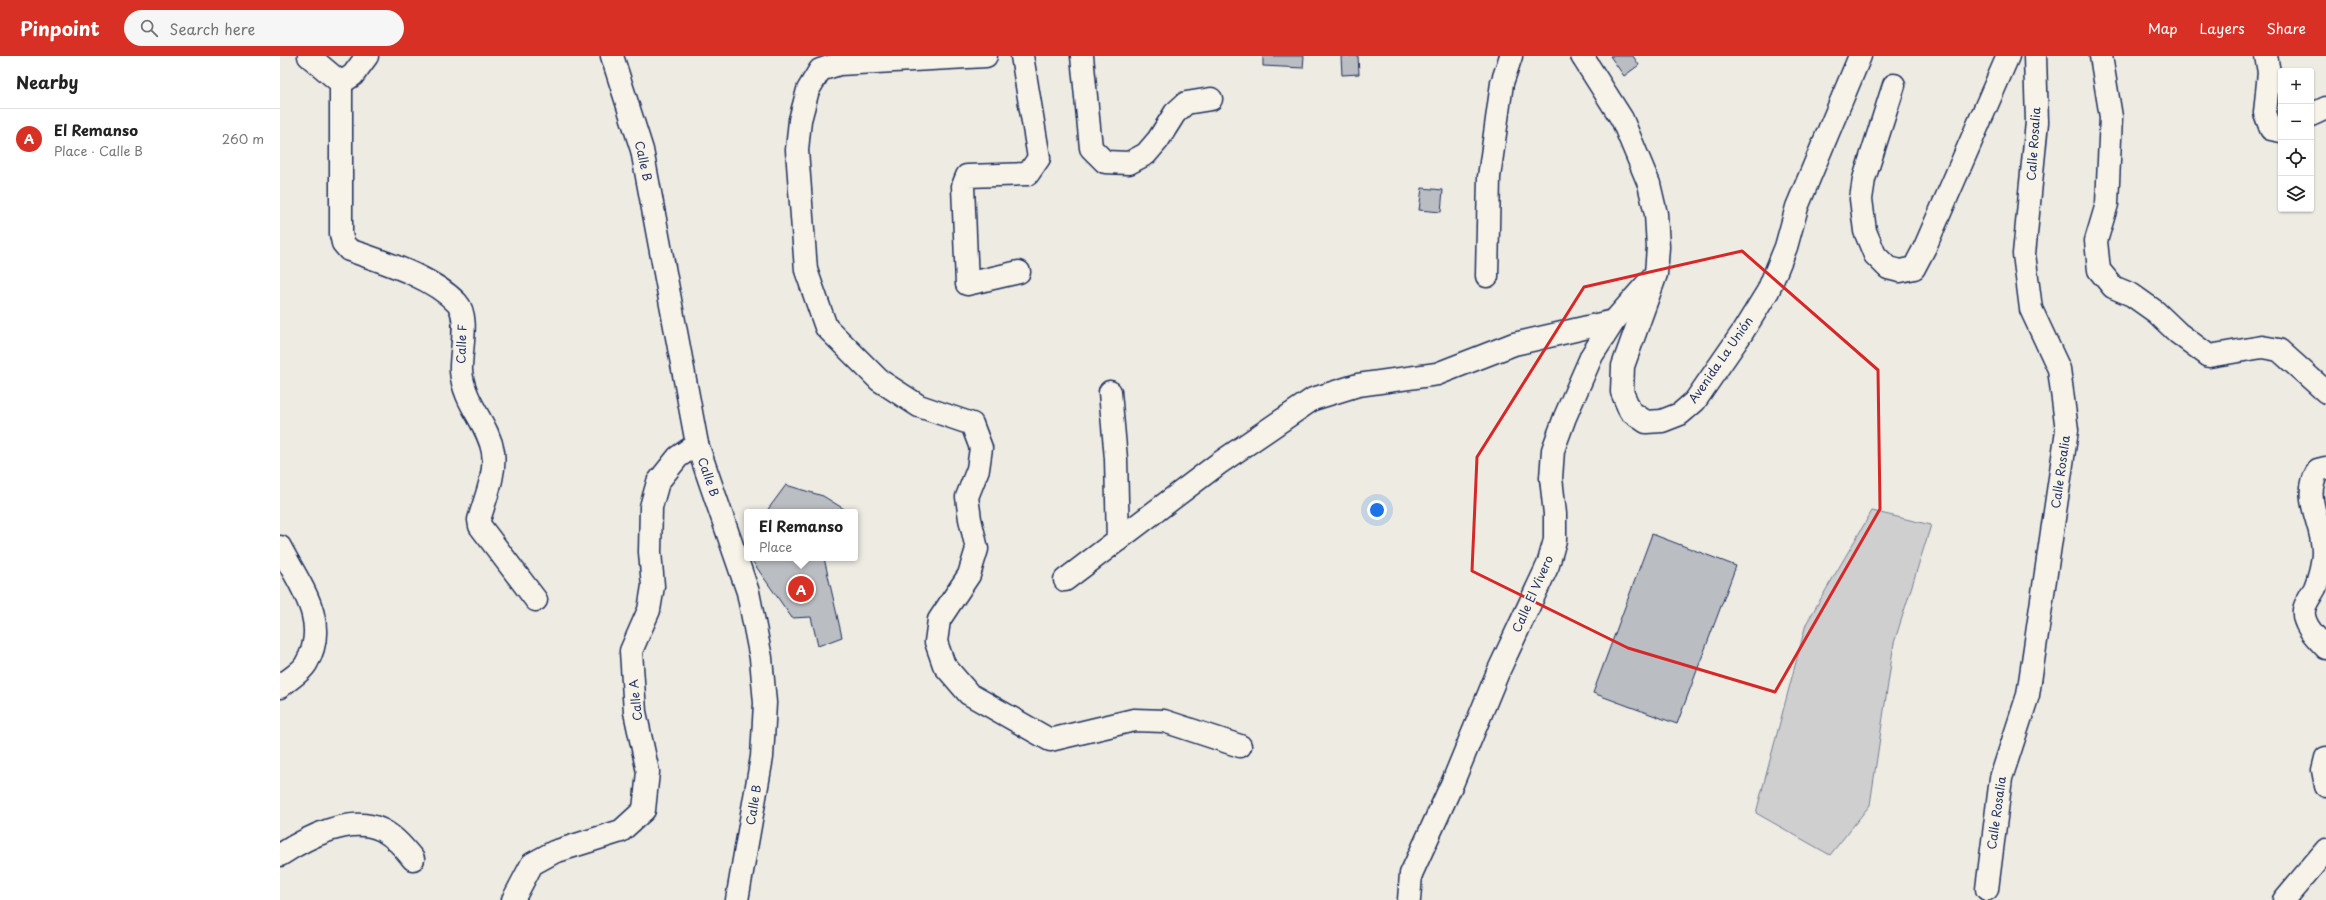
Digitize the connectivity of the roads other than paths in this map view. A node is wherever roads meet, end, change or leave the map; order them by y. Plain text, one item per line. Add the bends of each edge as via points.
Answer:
1 (309, 56) edge
2 (367, 56) edge
3 (612, 56) edge
4 (986, 56) edge
5 (1022, 56) edge
6 (1082, 56) edge
7 (1511, 56) edge
8 (1582, 56) edge
9 (1860, 56) edge
10 (2008, 56) edge
11 (2036, 56) edge
12 (2101, 56) edge
13 (2266, 56) edge
14 (341, 83) junction
15 (1894, 85) dead end
16 (1211, 99) dead end
17 (2326, 108) edge
18 (2314, 114) edge
19 (2278, 130) edge
20 (1020, 272) dead end
21 (1656, 274) junction
22 (1488, 276) dead end
23 (1614, 321) junction
24 (1110, 392) dead end
25 (2326, 392) edge
26 (697, 444) junction
27 (2326, 468) edge
28 (1118, 540) junction
29 (280, 547) edge
30 (1066, 580) dead end
31 (536, 600) dead end
32 (2326, 648) edge
33 (280, 686) edge
34 (1240, 746) dead end
35 (2326, 758) edge
36 (2326, 786) edge
37 (2326, 850) edge
38 (280, 855) edge
39 (413, 859) dead end
40 (1987, 889) dead end
41 (513, 900) edge
42 (737, 900) edge
43 (1409, 900) edge
44 (2284, 900) edge

1 - 14 street
2 - 14 street via 353,75
3 - 26 street, Calle B via 642,150
4 - 34 street via 838,64 820,70 808,90 800,120 797,150 806,270 826,327 886,384 919,406 972,424 981,448 978,469 967,497 977,549 970,575 939,620 936,642 944,665 969,694 1050,740 1134,720 1164,721
5 - 20 street via 1039,158 1028,174 967,176 963,186 967,284
6 - 16 street via 1091,148 1105,162 1129,162 1146,154 1175,113 1186,103
7 - 22 street via 1502,84 1489,177
8 - 21 street, Avenida La Unión via 1622,119 1649,184 1656,214
9 - 21 street, Avenida La Unión via 1797,207 1786,247 1768,291 1695,400 1680,414 1662,421 1646,422 1630,411 1622,392 1623,366
10 - 15 street via 1925,247 1914,268 1900,271 1888,268 1875,255 1865,231 1861,199 1864,179
11 - 40 street, Calle Rosalia via 2037,122 2024,254 2031,309 2059,369 2067,430 2028,695 2001,778
12 - 25 street via 2111,117 2107,204 2096,240 2099,270 2113,287 2132,295 2156,312 2178,334 2209,356 2262,347 2279,350
13 - 19 street via 2269,72 2265,113 2271,129
14 - 31 street, Calle F via 343,243 349,250 401,269 436,288 458,304 465,330 461,345 466,396 488,437 493,452 491,473 479,520 480,526
17 - 18 street
21 - 23 street, Calle El Vivero
23 - 28 street via 1514,344 1437,374 1358,385 1313,399 1218,464
23 - 43 street, Calle El Vivero via 1592,355 1553,450 1550,478 1555,514 1555,540 1548,565 1498,672 1452,784 1411,874
24 - 28 street via 1116,459
26 - 41 street, Calle A via 678,457 658,482 650,506 653,586 649,610 631,651 635,712 648,772 644,810 621,831 554,852 532,864
26 - 42 street, Calle B via 748,592 761,658 765,703 762,757
27 - 32 street via 2318,470 2312,480 2311,503 2323,552 2315,586 2304,610 2308,628
28 - 30 street
29 - 33 street via 310,606 316,623 316,634 305,665
35 - 36 street via 2323,770
37 - 44 street
38 - 39 street via 295,845 328,831 363,825 378,828 396,839

